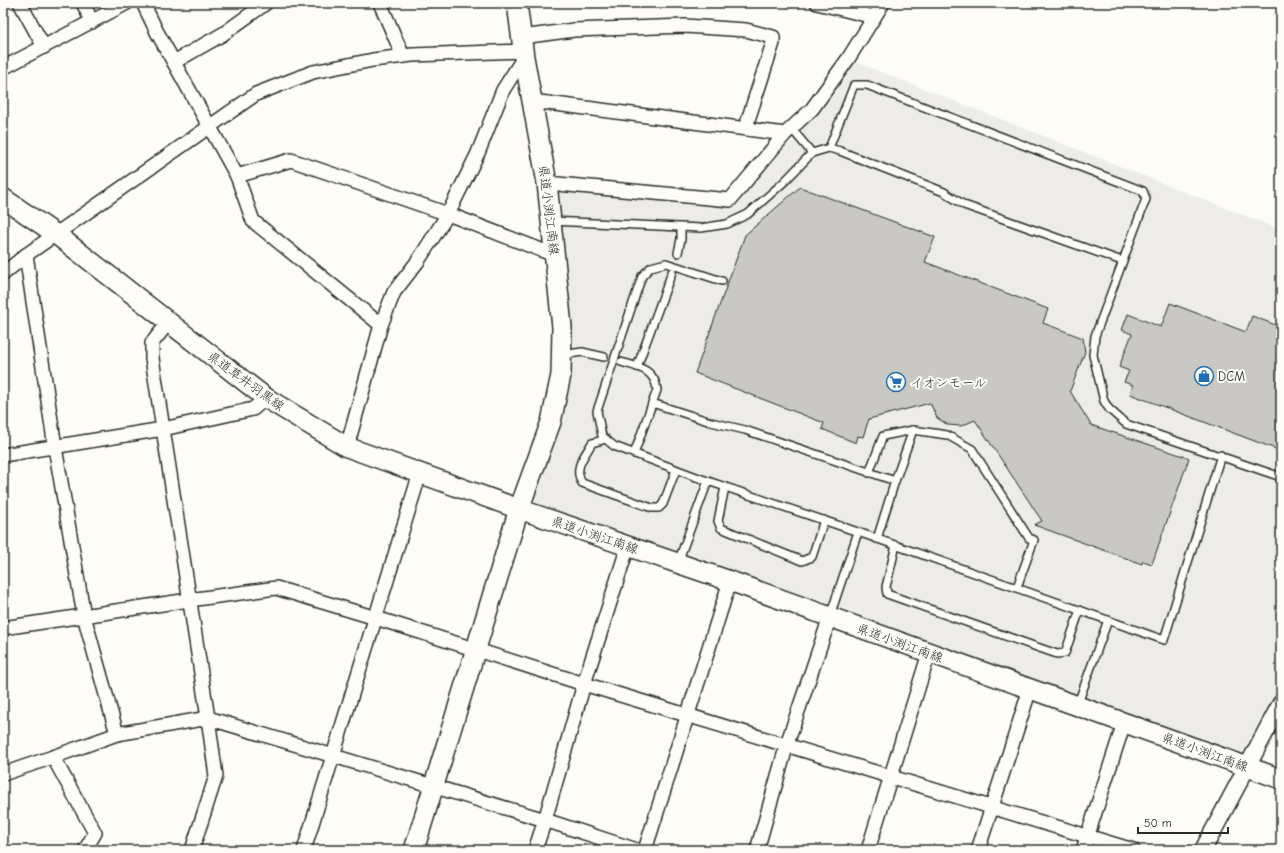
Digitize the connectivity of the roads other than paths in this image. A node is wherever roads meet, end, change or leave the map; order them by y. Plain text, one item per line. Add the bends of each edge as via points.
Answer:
1 (20, 3) edge
2 (83, 3) edge
3 (127, 3) edge
4 (143, 3) edge
5 (266, 3) edge
6 (380, 3) edge
7 (517, 3) edge
8 (817, 3) edge
9 (883, 3) edge
10 (874, 17) junction
11 (92, 22) junction
12 (44, 46) junction
13 (523, 48) junction
14 (403, 56) junction
15 (174, 62) junction
16 (3, 68) edge
17 (532, 101) junction
18 (209, 127) junction
19 (748, 128) junction
20 (788, 131) junction
21 (829, 148) junction
22 (812, 153) junction
23 (236, 176) junction
24 (547, 183) junction
25 (3, 198) edge
26 (448, 214) junction
27 (551, 221) junction
28 (681, 228) junction
29 (57, 235) junction
30 (678, 253) dead end
31 (26, 255) junction
32 (554, 255) junction
33 (1122, 261) junction
34 (672, 272) dead end
35 (3, 274) edge
36 (722, 281) dead end
37 (168, 323) junction
38 (381, 325) junction
39 (562, 355) junction
40 (604, 357) dead end
41 (621, 362) dead end
42 (637, 367) junction
43 (266, 398) junction
44 (652, 403) junction
45 (163, 430) junction
46 (913, 430) junction
47 (606, 439) junction
48 (55, 447) junction
49 (347, 447) junction
50 (634, 454) junction
51 (3, 455) edge
52 (1221, 455) junction
53 (676, 470) junction
54 (420, 473) junction
55 (869, 473) junction
56 (1281, 476) edge
57 (708, 481) junction
58 (895, 481) junction
59 (725, 487) junction
60 (519, 509) junction
61 (824, 520) junction
62 (858, 532) junction
63 (877, 539) junction
64 (896, 545) junction
65 (628, 546) junction
66 (677, 563) junction
67 (730, 581) junction
68 (1017, 587) junction
69 (189, 600) junction
70 (1080, 610) junction
71 (84, 616) junction
72 (830, 616) junction
73 (376, 618) junction
74 (1108, 620) junction
75 (3, 628) edge
76 (477, 649) junction
77 (929, 653) junction
78 (584, 684) junction
79 (1030, 689) junction
80 (1281, 703) edge
81 (1077, 706) junction
82 (688, 714) junction
83 (208, 718) junction
84 (1124, 723) junction
85 (117, 734) junction
86 (787, 744) junction
87 (333, 756) junction
88 (54, 757) junction
89 (1247, 767) junction
90 (3, 774) edge
91 (890, 777) junction
92 (1281, 779) edge
93 (433, 787) junction
94 (991, 807) junction
95 (545, 820) junction
96 (1088, 836) junction
97 (85, 850) edge
98 (192, 850) edge
99 (304, 850) edge
100 (414, 850) edge
101 (535, 850) edge
102 (636, 850) edge
103 (645, 850) edge
104 (757, 850) edge
105 (868, 850) edge
106 (978, 850) edge
107 (1083, 850) edge
108 (1133, 850) edge
109 (1203, 850) edge

1 - 12 street
2 - 11 street
3 - 11 street
4 - 15 street
5 - 15 street via 223,34
6 - 14 street
7 - 13 main road, 県道小渕江南線
8 - 10 street
9 - 10 street
10 - 20 street via 812,109
11 - 12 street
12 - 16 street
13 - 14 street
13 - 17 main road, 県道小渕江南線
13 - 19 street via 574,30 685,26 746,30 773,37 748,120
13 - 26 street via 478,153
14 - 18 street via 313,72 256,94
15 - 18 street
17 - 19 street
17 - 24 main road, 県道小渕江南線
18 - 23 street
18 - 29 street
19 - 20 street
20 - 22 lane
20 - 24 street via 730,200
21 - 22 lane
21 - 33 lane via 944,192 964,205
21 - 33 lane via 854,85 866,85 1136,188 1143,191 1146,199
22 - 28 lane via 748,214 726,224
23 - 26 street via 291,160
23 - 38 street via 253,221
24 - 27 main road, 県道小渕江南線
25 - 29 main road, 県道草井羽黒線
26 - 32 street
26 - 38 street via 418,261 394,292
27 - 28 lane
27 - 32 main road, 県道小渕江南線
28 - 30 lane
29 - 31 street
29 - 37 main road, 県道草井羽黒線
31 - 35 street
31 - 48 street
32 - 39 main road, 県道小渕江南線 via 562,327
33 - 52 lane via 1095,336 1093,354 1104,401 1126,424
34 - 42 lane
36 - 47 lane via 666,263 651,267 642,276 597,411 602,436
37 - 43 main road, 県道草井羽黒線
37 - 45 street via 152,343
38 - 49 street
39 - 40 lane via 582,352
39 - 60 main road, 県道小渕江南線 via 561,375 551,422
41 - 42 lane
42 - 44 lane via 651,374 656,382 657,390
43 - 45 street via 253,409
43 - 49 main road, 県道草井羽黒線
44 - 50 lane
44 - 55 lane via 744,430
45 - 48 street
45 - 69 street
46 - 55 lane via 883,436
46 - 58 lane
46 - 68 lane via 947,435 972,449 1030,538 1034,540
47 - 50 lane via 614,446
47 - 53 lane via 592,443 579,466 578,476 582,483 652,508 659,508 663,504
48 - 51 street
48 - 71 street
49 - 54 main road, 県道草井羽黒線
50 - 53 lane
52 - 56 lane
52 - 74 lane via 1164,640
53 - 57 lane
54 - 60 main road, 県道草井羽黒線
54 - 73 street
55 - 58 lane
57 - 59 lane
57 - 66 lane
58 - 63 lane
59 - 61 lane
59 - 61 lane via 718,521 721,528 802,561 812,557
60 - 65 main road, 県道小渕江南線
60 - 76 main road, 県道小渕江南線
61 - 62 lane
62 - 63 lane
62 - 72 lane
63 - 64 lane
64 - 68 lane
64 - 70 lane via 886,587 887,594 1057,654 1065,653
65 - 66 main road, 県道小渕江南線
65 - 78 street
66 - 67 main road, 県道小渕江南線
67 - 72 main road, 県道小渕江南線
67 - 82 street
68 - 70 lane
69 - 71 street
69 - 73 street via 276,588
69 - 83 street
70 - 74 lane
71 - 75 street
71 - 85 street
72 - 77 main road, 県道小渕江南線
72 - 86 street
73 - 76 street
73 - 87 street
74 - 81 lane
76 - 78 street
76 - 93 main road, 県道小渕江南線
77 - 79 main road, 県道小渕江南線
77 - 91 street
78 - 82 street
78 - 95 street
79 - 81 main road, 県道小渕江南線
79 - 94 street
80 - 89 street
81 - 84 main road, 県道小渕江南線
82 - 86 street
82 - 103 street
83 - 85 street
83 - 87 street
83 - 98 street via 216,776
84 - 89 main road, 県道小渕江南線
84 - 96 street
85 - 88 street
86 - 91 street
86 - 104 street
87 - 93 street
87 - 99 street
88 - 90 street
88 - 97 street via 95,833
89 - 92 main road, 県道小渕江南線
89 - 109 street
91 - 94 street
91 - 105 street
93 - 95 street
93 - 100 main road, 県道小渕江南線
94 - 96 street
94 - 106 street
95 - 101 street
95 - 102 street
96 - 107 street
96 - 108 street

